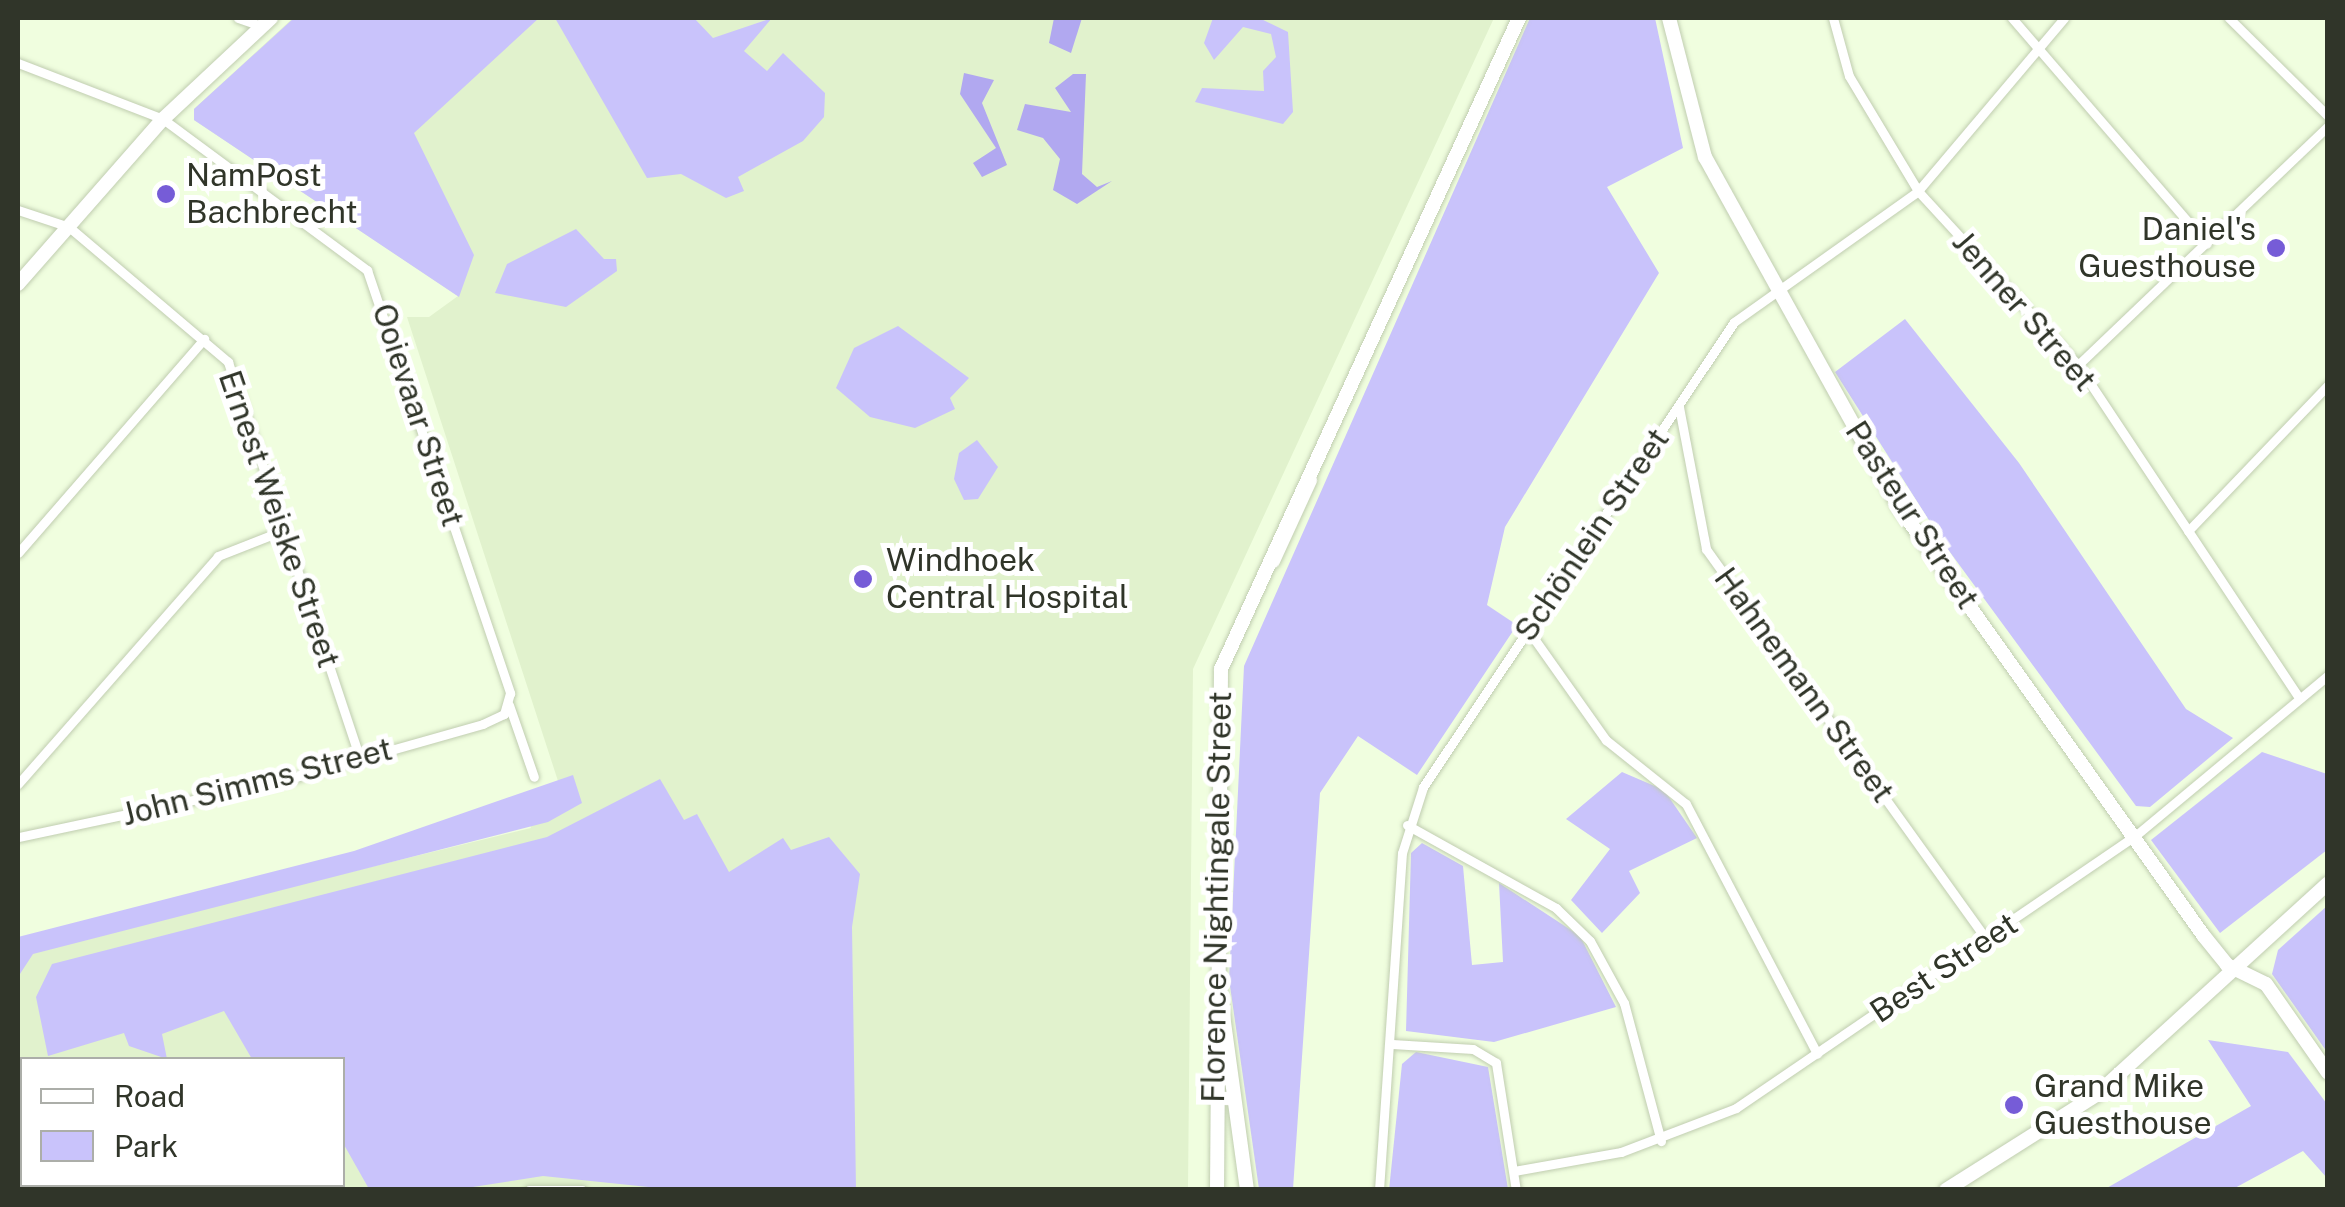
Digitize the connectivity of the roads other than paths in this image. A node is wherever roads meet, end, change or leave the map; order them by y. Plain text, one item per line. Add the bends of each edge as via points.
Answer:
1 (238, 18) edge
2 (1519, 18) edge
3 (1669, 18) edge
4 (1833, 18) edge
5 (2012, 18) edge
6 (2064, 18) edge
7 (2229, 18) edge
8 (266, 22) edge
9 (2036, 51) junction
10 (18, 63) edge
11 (2328, 116) edge
12 (163, 119) junction
13 (2328, 126) edge
14 (1918, 191) junction
15 (18, 210) edge
16 (69, 226) junction
17 (2207, 244) junction
18 (18, 284) edge
19 (1777, 292) junction
20 (1371, 337) junction
21 (204, 340) junction
22 (2078, 364) junction
23 (2328, 385) edge
24 (1679, 406) junction
25 (284, 530) junction
26 (2188, 531) junction
27 (18, 553) edge
28 (1528, 630) junction
29 (2328, 676) edge
30 (2299, 698) junction
31 (508, 705) junction
32 (360, 758) junction
33 (534, 777) dead end
34 (18, 784) edge
35 (1407, 825) junction
36 (2134, 836) junction
37 (18, 837) edge
38 (2328, 883) edge
39 (1987, 940) junction
40 (2236, 968) junction
41 (1392, 1044) junction
42 (1818, 1054) junction
43 (2328, 1073) edge
44 (1661, 1140) junction
45 (1514, 1171) junction
46 (529, 1190) edge
47 (582, 1190) edge
48 (1218, 1190) edge
49 (1247, 1190) edge
50 (1379, 1190) edge
51 (1516, 1190) edge
52 (1946, 1190) edge

1 - 8 street
2 - 20 main road, Florence Nightingale Street
3 - 19 main road, Pasteur Street via 1704,157
4 - 14 street, Jenner Street via 1849,76
5 - 9 street
6 - 9 street, Schönlein Street
7 - 11 street
8 - 12 main road
9 - 14 street, Schönlein Street
9 - 17 street
10 - 12 street, Ooievaar Street
12 - 16 main road
12 - 31 street, Ooievaar Street via 367,270
13 - 17 street
14 - 19 street, Schönlein Street
14 - 22 street, Jenner Street
15 - 16 street
16 - 18 main road
16 - 21 street, Ernest Weiske Street
17 - 22 street
19 - 24 street, Schönlein Street via 1734,322
19 - 36 main road, Pasteur Street via 1909,522
20 - 48 main road, Florence Nightingale Street via 1220,669
20 - 49 main road, Florence Nightingale Street via 1244,624 1224,696 1218,979
21 - 25 street, Ernest Weiske Street via 238,382
21 - 27 street
22 - 26 street, Jenner Street
23 - 26 street
24 - 28 street, Schönlein Street
24 - 39 street, Hahnemann Street via 1706,549
25 - 32 street, Ernest Weiske Street
25 - 34 street via 218,556
26 - 30 street, Jenner Street
28 - 35 street, Schönlein Street
28 - 42 street via 1606,740 1686,804
29 - 30 street, Best Street
30 - 36 street, Best Street
31 - 32 street, John Simms Street via 495,720
31 - 33 street, Ooievaar Street
32 - 37 street, John Simms Street
35 - 41 street, Schönlein Street
35 - 44 street via 1556,908 1590,941 1624,1003
36 - 39 street, Best Street
36 - 40 main road, Pasteur Street
38 - 40 main road
39 - 42 street, Best Street
40 - 43 main road, Pasteur Street via 2266,984
40 - 52 main road via 2096,1095
41 - 45 street via 1474,1049 1496,1063
41 - 50 street, Schönlein Street
42 - 44 street, Best Street via 1736,1108
44 - 45 street, Best Street
45 - 51 street
46 - 47 street

